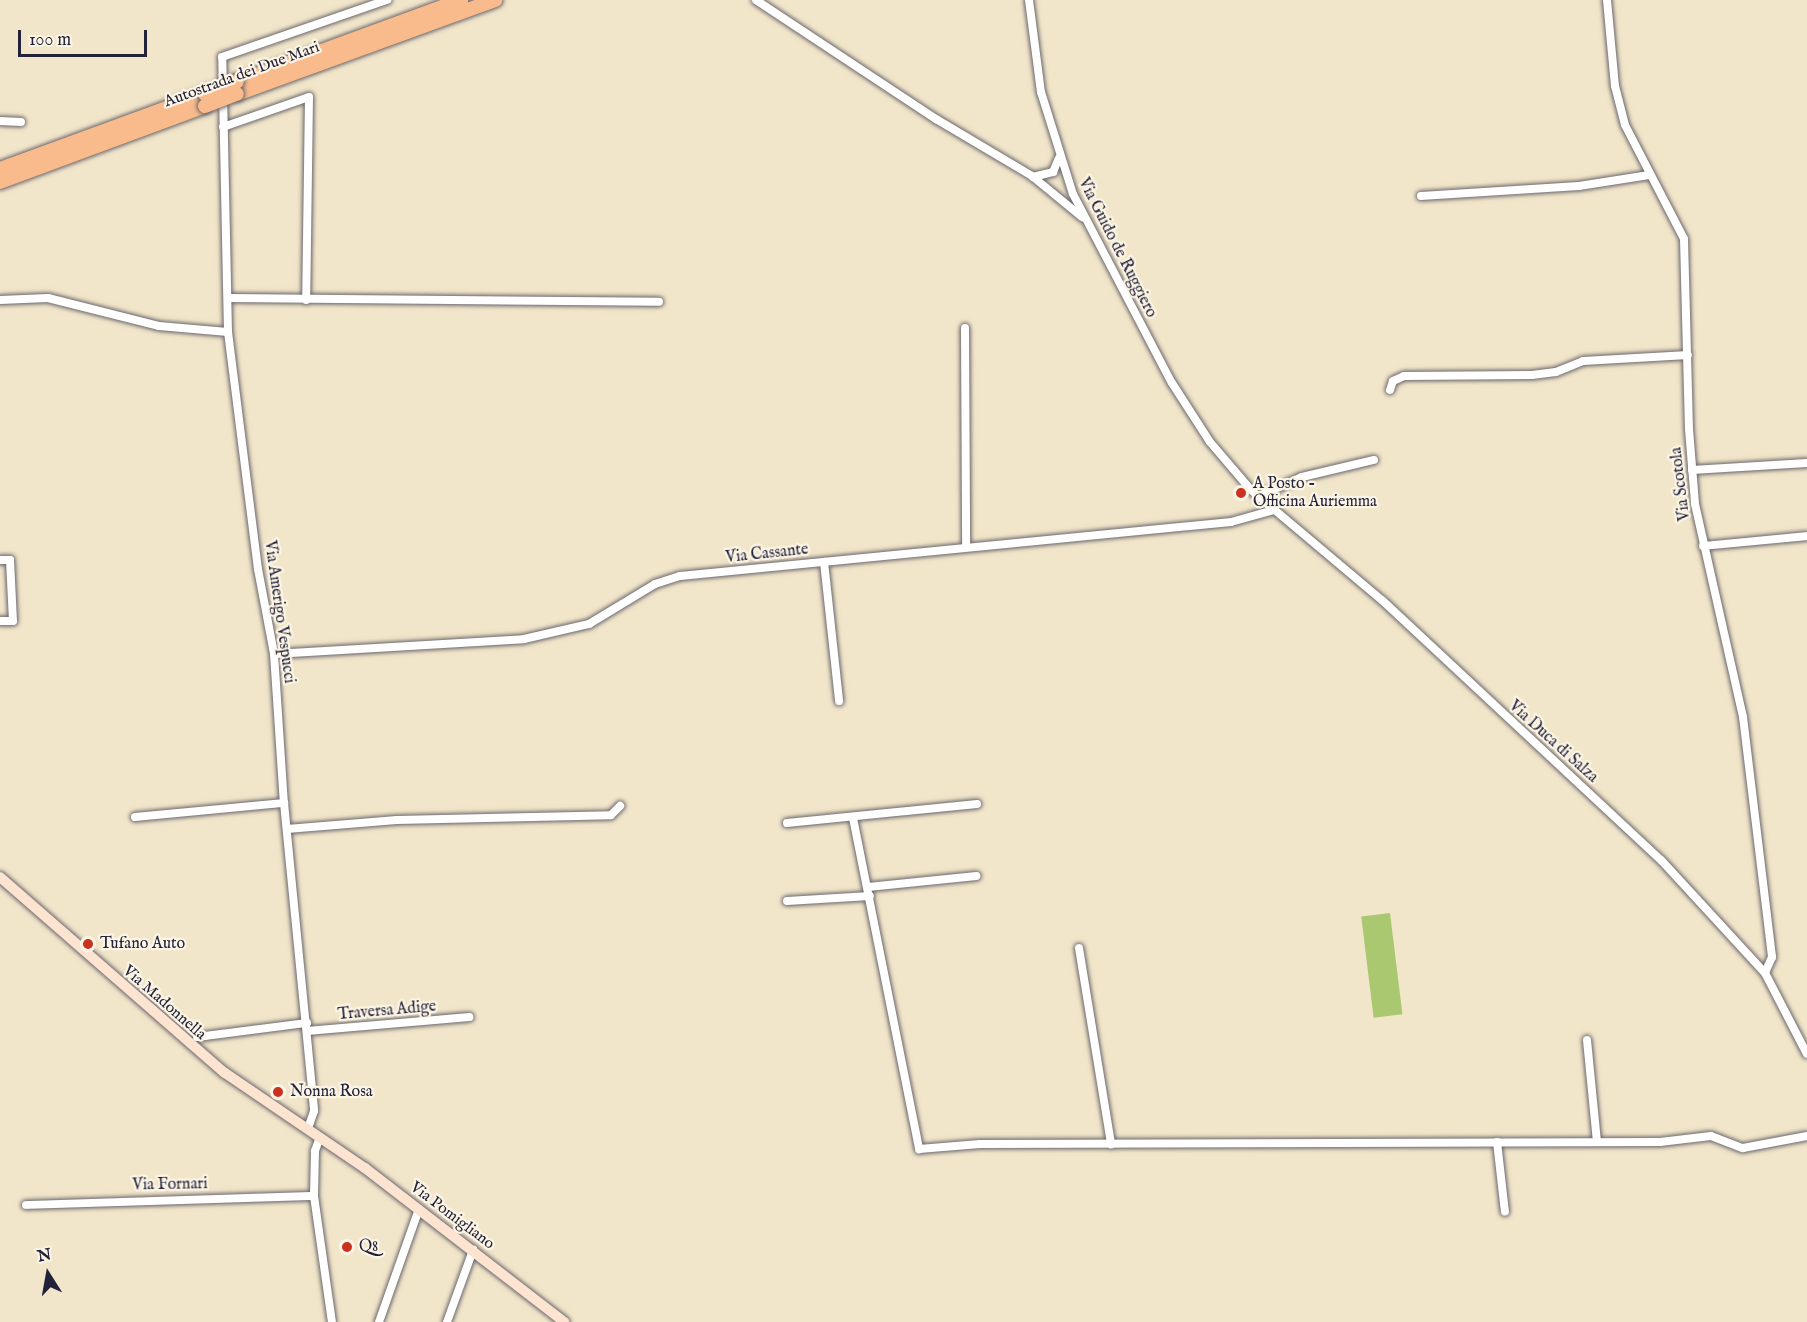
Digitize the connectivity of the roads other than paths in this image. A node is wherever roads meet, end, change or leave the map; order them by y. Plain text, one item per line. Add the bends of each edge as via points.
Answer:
1 (387, 0) edge
2 (461, 0) edge
3 (495, 0) edge
4 (756, 0) edge
5 (1029, 0) edge
6 (1607, 0) edge
7 (237, 88) junction
8 (205, 100) junction
9 (0, 121) edge
10 (21, 122) dead end
11 (223, 127) junction
12 (1059, 158) junction
13 (0, 169) edge
14 (1649, 175) junction
15 (1032, 176) junction
16 (0, 182) edge
17 (1421, 196) dead end
18 (1086, 220) junction
19 (228, 298) junction
20 (0, 300) edge
21 (306, 300) junction
22 (659, 302) dead end
23 (966, 328) dead end
24 (228, 332) junction
25 (1688, 355) junction
26 (1390, 390) dead end
27 (1374, 460) dead end
28 (1807, 463) edge
29 (1692, 470) junction
30 (1244, 481) joint
31 (1258, 496) junction
32 (1274, 510) junction
33 (1807, 536) edge
34 (966, 546) junction
35 (1703, 546) junction
36 (0, 560) edge
37 (824, 562) junction
38 (0, 621) edge
39 (274, 654) junction
40 (839, 701) dead end
41 (284, 803) junction
42 (977, 804) dead end
43 (620, 806) dead end
44 (135, 817) dead end
45 (853, 818) junction
46 (787, 823) dead end
47 (287, 829) junction
48 (976, 876) dead end
49 (0, 877) edge
50 (868, 887) junction
51 (870, 896) junction
52 (787, 901) dead end
53 (1079, 948) dead end
54 (1765, 973) junction
55 (469, 1017) dead end
56 (307, 1027) junction
57 (1803, 1033) edge
58 (197, 1037) dead end
59 (1587, 1040) dead end
60 (1807, 1054) edge
61 (308, 1128) junction
62 (1807, 1136) edge
63 (320, 1137) junction
64 (1497, 1142) junction
65 (1597, 1142) junction
66 (1111, 1144) junction
67 (314, 1196) junction
68 (26, 1204) dead end
69 (419, 1209) junction
70 (1505, 1212) dead end
71 (473, 1250) junction
72 (332, 1322) edge
73 (379, 1322) edge
74 (447, 1322) edge
75 (564, 1322) edge

1 - 11 street, Via Amerigo Vespucci via 222,57
2 - 7 highway, Autostrada dei Due Mari
3 - 7 highway, Autostrada dei Due Mari
4 - 15 street via 936,119
5 - 12 street, Via Guido de Ruggiero via 1041,92
6 - 14 street, Via Scotola via 1615,86 1625,125
7 - 8 highway, Autostrada dei Due Mari, bridge
8 - 13 highway, Autostrada dei Due Mari
8 - 16 highway, Autostrada dei Due Mari
9 - 10 street
11 - 19 street, Via Amerigo Vespucci
11 - 21 street via 309,97
12 - 15 street via 1047,176
12 - 18 street, Via Guido de Ruggiero
14 - 17 street via 1579,186
14 - 25 street, Via Scotola via 1684,240
15 - 18 street
18 - 30 street, Via Guido de Ruggiero via 1172,383 1210,442
19 - 21 street
19 - 24 street, Via Amerigo Vespucci
20 - 24 street via 60,299 159,326
21 - 22 street
23 - 34 street
24 - 39 street, Via Amerigo Vespucci via 258,569
25 - 26 street via 1583,361 1556,372 1532,375 1404,376 1393,381
25 - 29 street, Via Scotola
27 - 31 street via 1302,477
28 - 29 street
29 - 35 street, Via Scotola
30 - 31 street, Via Duca di Salza
31 - 32 street, Via Duca di Salza
32 - 34 street, Via Cassante via 1231,522
32 - 54 street, Via Duca di Salza via 1383,601 1636,837
33 - 35 street
34 - 37 street, Via Cassante
35 - 54 street, Via Scotola via 1743,717 1772,957
36 - 38 street via 10,560 14,621
37 - 39 street, Via Cassante via 680,576 655,584 589,624 536,637
37 - 40 street
39 - 41 street, Via Amerigo Vespucci
41 - 44 street
41 - 47 street, Via Amerigo Vespucci
42 - 45 street
43 - 47 street via 611,814 397,820
45 - 46 street
45 - 50 street
47 - 56 street, Via Amerigo Vespucci
48 - 50 street
49 - 61 street, Via Madonnella via 186,1042
50 - 51 street
51 - 52 street
51 - 66 street via 919,1149 980,1144
53 - 66 street
54 - 57 street, Via Duca di Salza
55 - 56 street, Traversa Adige
56 - 58 street, Traversa Adige
56 - 61 street, Via Amerigo Vespucci via 314,1111
57 - 60 street, Via Duca di Salza
59 - 65 street
61 - 63 street, Via Madonnella
62 - 65 street via 1743,1148 1711,1136 1660,1142
63 - 67 street via 315,1151
63 - 69 street, Via Pomigliano
64 - 65 street
64 - 66 street
64 - 70 street
67 - 68 street, Via Fornari
67 - 72 street
69 - 71 street, Via Pomigliano
69 - 73 street
71 - 74 street
71 - 75 street, Via Pomigliano

